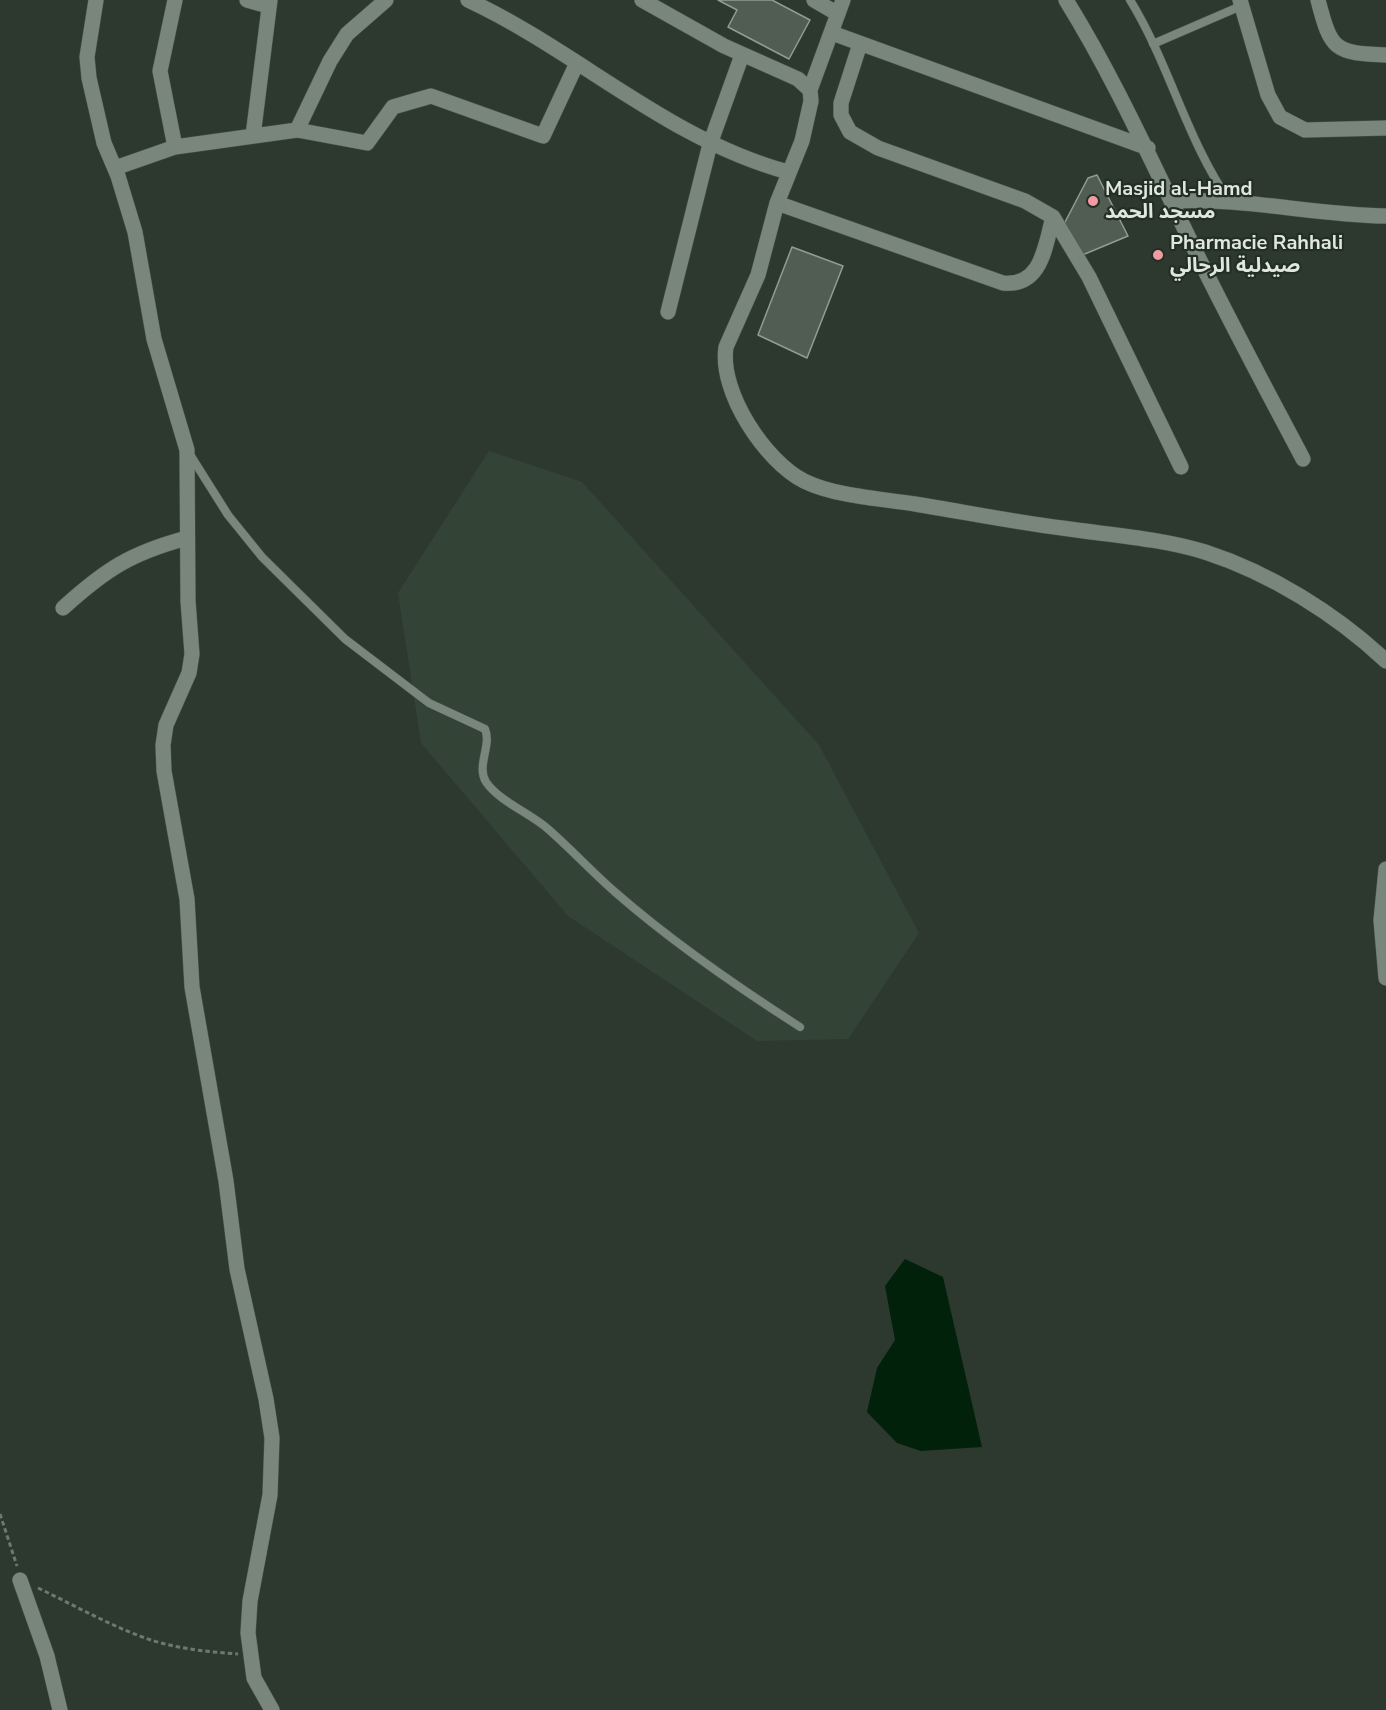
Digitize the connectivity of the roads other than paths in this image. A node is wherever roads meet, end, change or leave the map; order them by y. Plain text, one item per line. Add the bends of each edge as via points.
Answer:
1 (96, 0) edge
2 (175, 0) edge
3 (247, 0) edge
4 (386, 0) edge
5 (468, 0) edge
6 (642, 0) edge
7 (814, 0) edge
8 (1066, 0) edge
9 (1130, 0) edge
10 (1318, 0) edge
11 (269, 3) edge
12 (1241, 3) edge
13 (840, 7) edge
14 (832, 33) junction
15 (860, 44) junction
16 (1153, 44) junction
17 (742, 55) junction
18 (1386, 55) edge
19 (577, 63) junction
20 (810, 90) junction
21 (1386, 128) edge
22 (297, 130) junction
23 (253, 136) junction
24 (710, 144) junction
25 (175, 147) junction
26 (1148, 148) junction
27 (115, 168) junction
28 (788, 172) junction
29 (1171, 201) junction
30 (1230, 202) junction
31 (777, 203) junction
32 (1386, 216) edge
33 (1053, 217) junction
34 (668, 312) dead end
35 (187, 450) junction
36 (1303, 459) dead end
37 (1180, 467) dead end
38 (187, 538) junction
39 (63, 608) dead end
40 (1386, 661) edge
41 (1386, 869) edge
42 (1386, 978) edge
43 (800, 1028) dead end
44 (20, 1580) road end
45 (60, 1710) edge
46 (272, 1710) edge

1 - 27 street via 87,57 89,78 104,143
2 - 25 street via 160,71
3 - 11 street
4 - 22 street via 347,34 330,60
5 - 19 street
6 - 17 street
7 - 13 street
8 - 26 street via 1094,44
9 - 16 lane
10 - 18 street via 1329,39 1335,45 1351,52
11 - 23 street
12 - 16 lane
12 - 21 street via 1268,95 1280,117 1305,130
13 - 14 street
14 - 15 street
14 - 20 street
15 - 26 street
15 - 33 street via 841,103 841,115 850,132 878,148 1025,201
16 - 30 lane via 1196,145
17 - 20 street via 798,79
17 - 24 street
19 - 22 street via 543,136 431,96 393,107 367,143
19 - 24 street
20 - 28 street via 808,120
22 - 23 street
23 - 25 street
24 - 28 street via 747,161
24 - 34 street
25 - 27 street
26 - 29 street
27 - 35 street via 135,232 154,339
28 - 31 street
29 - 30 street
29 - 36 street
30 - 32 street via 1335,215
31 - 33 street via 1016,284 1038,268
31 - 40 street via 758,275 724,358 728,379 745,416 759,440 785,470 806,482 869,497 1204,552 1253,570 1284,588
33 - 37 street via 1089,278
35 - 38 street
35 - 43 lane via 228,515 262,557 345,639 429,703 485,729 488,742 483,772 494,790 547,828 615,892 678,942
38 - 39 street via 131,556
38 - 46 street via 192,632 189,673 166,725 164,771 190,921 192,987 226,1181 237,1269 272,1438 270,1496 250,1601 249,1654 254,1678
41 - 42 street via 1381,920
44 - 45 street via 47,1656

